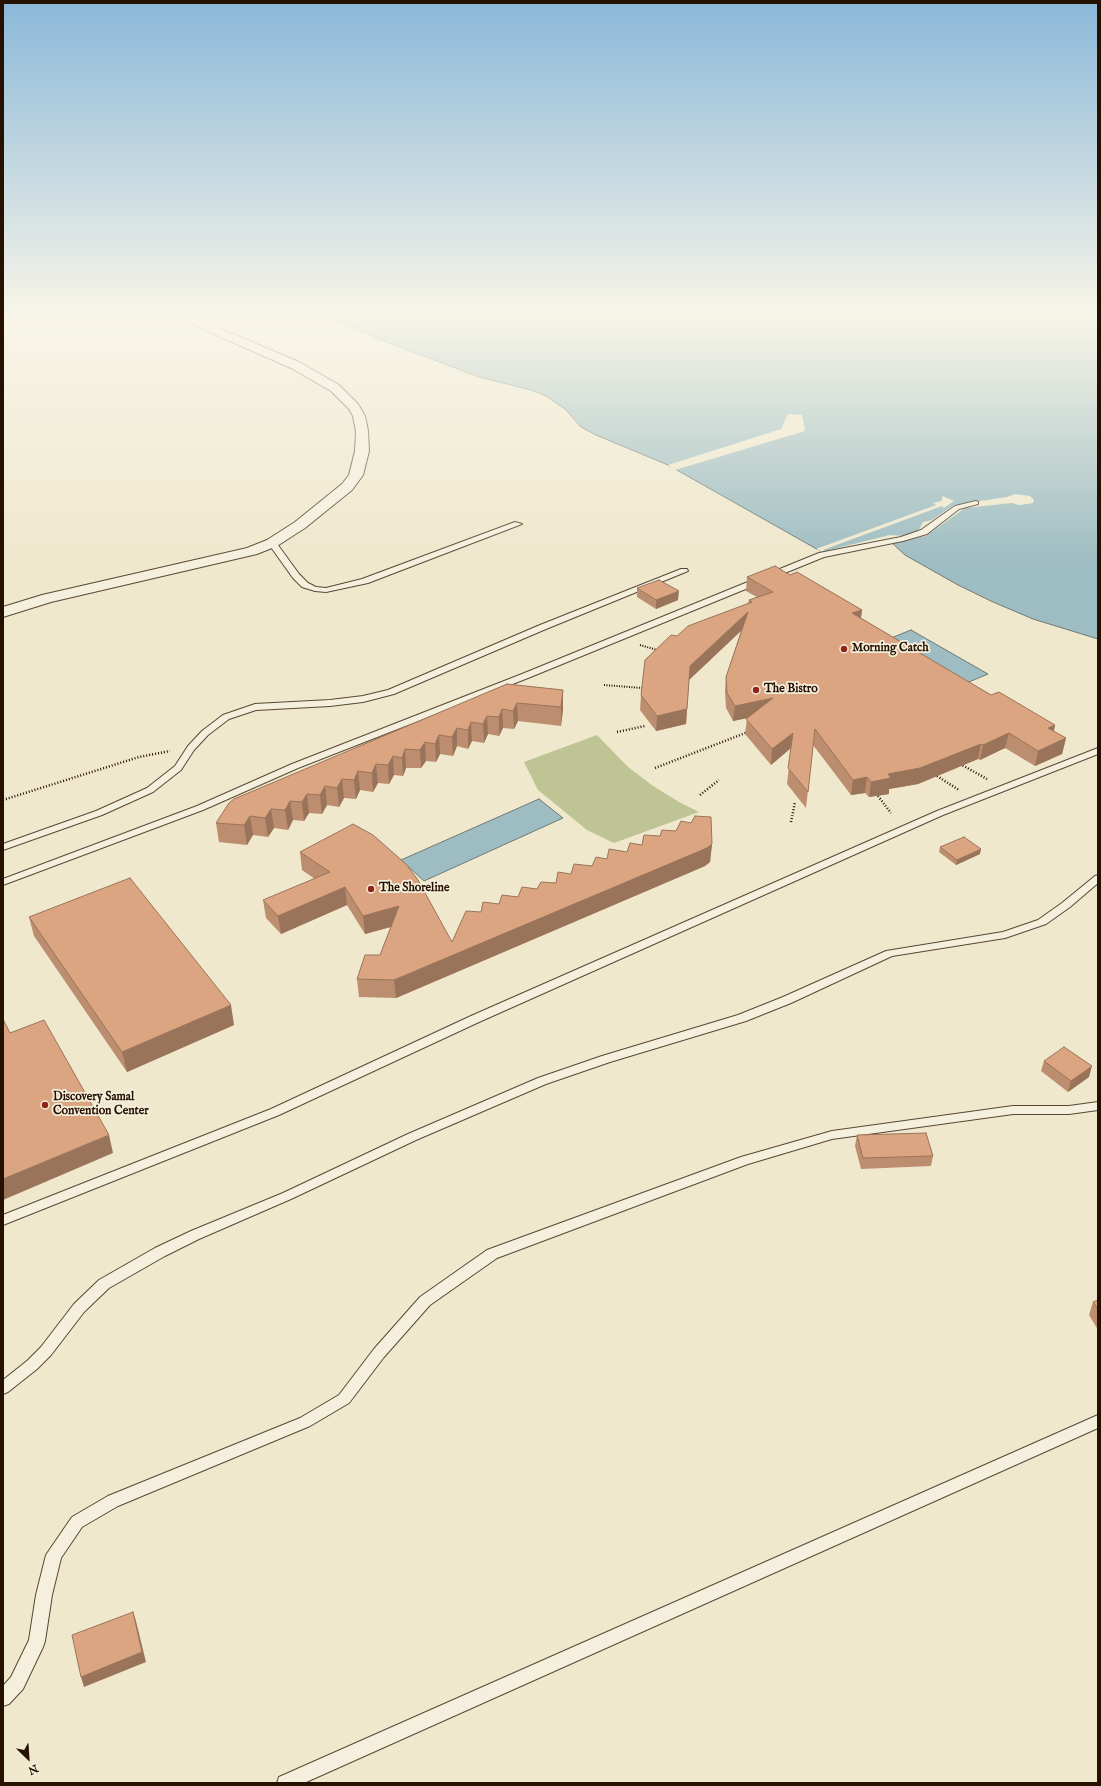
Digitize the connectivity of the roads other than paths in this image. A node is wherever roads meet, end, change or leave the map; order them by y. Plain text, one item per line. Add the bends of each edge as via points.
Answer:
1 (344, 396) edge
2 (976, 503) dead end
3 (518, 524) dead end
4 (272, 544) junction
5 (684, 571) dead end
6 (3, 612) edge
7 (1098, 751) edge
8 (3, 847) edge
9 (1098, 878) edge
10 (3, 882) edge
11 (1098, 1106) edge
12 (3, 1220) edge
13 (3, 1388) edge
14 (1098, 1421) edge
15 (3, 1698) edge
16 (285, 1783) edge

1 - 4 street via 359,416 362,431 362,451 356,475 347,487 327,504
2 - 10 lane via 957,508 924,532 903,539 822,555 295,766 200,808
3 - 4 lane via 365,581 326,590 305,585
4 - 6 street via 224,559 47,598
5 - 8 lane via 543,627 391,692 330,703 255,708 226,717 205,733 178,768 150,790 99,813
7 - 12 lane via 940,813 475,1019 275,1112
9 - 13 lane via 1042,922 1005,935 890,953 742,1018 542,1081 195,1235 104,1284 80,1308 46,1351
11 - 15 lane via 1069,1110 1013,1110 832,1135 745,1160 492,1254 425,1300 344,1399 305,1422 120,1498 77,1522 54,1555 44,1595 37,1641 17,1683
14 - 16 lane

